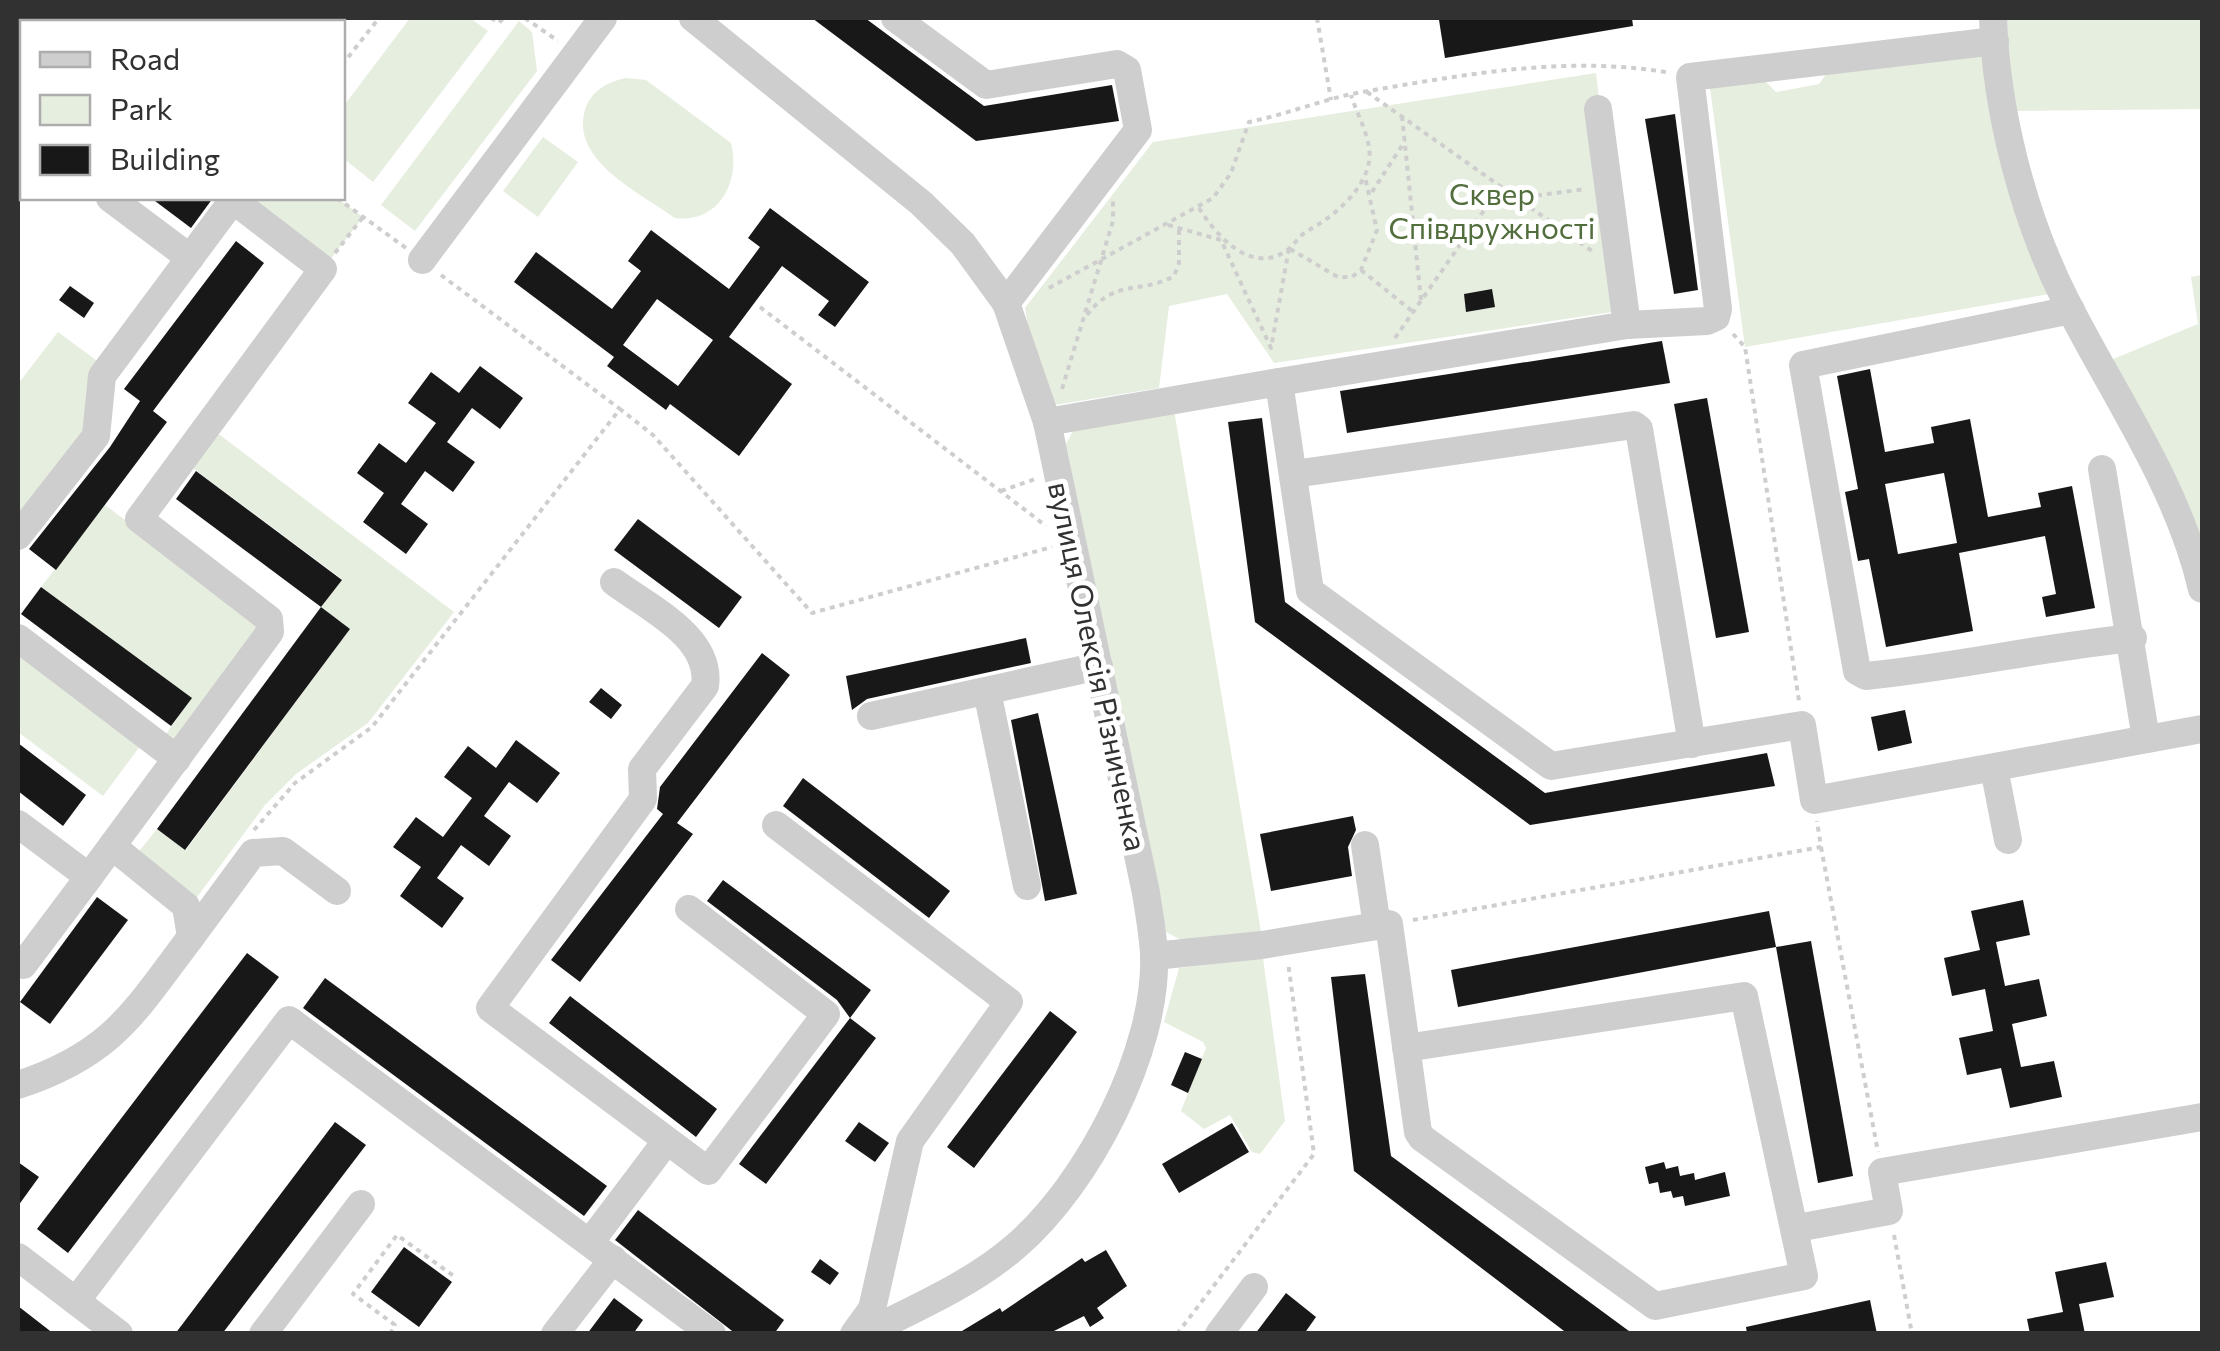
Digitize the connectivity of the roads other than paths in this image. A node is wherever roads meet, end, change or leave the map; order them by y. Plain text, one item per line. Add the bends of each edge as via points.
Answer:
1 (603, 18) edge
2 (693, 18) edge
3 (895, 18) edge
4 (1994, 29) edge
5 (1598, 109) dead end
6 (113, 200) edge
7 (190, 258) junction
8 (422, 260) road end
9 (1006, 304) junction
10 (2070, 310) junction
11 (1627, 325) junction
12 (1279, 382) junction
13 (1052, 421) junction
14 (2102, 469) dead end
15 (1294, 474) junction
16 (18, 536) edge
17 (614, 582) dead end
18 (2202, 589) edge
19 (18, 638) edge
20 (2133, 638) junction
21 (1099, 666) junction
22 (987, 691) junction
23 (872, 716) dead end
24 (2202, 729) edge
25 (2146, 740) junction
26 (1692, 744) junction
27 (177, 759) junction
28 (1994, 768) junction
29 (18, 824) edge
30 (776, 825) dead end
31 (2008, 840) dead end
32 (1366, 845) dead end
33 (112, 846) junction
34 (89, 877) junction
35 (1027, 886) dead end
36 (337, 891) dead end
37 (689, 909) dead end
38 (1383, 925) junction
39 (191, 937) junction
40 (1154, 956) junction
41 (23, 965) dead end
42 (1406, 1048) junction
43 (18, 1085) edge
44 (2202, 1118) edge
45 (665, 1144) junction
46 (361, 1204) dead end
47 (1797, 1228) junction
48 (590, 1241) junction
49 (18, 1257) edge
50 (613, 1259) junction
51 (1254, 1287) dead end
52 (76, 1301) junction
53 (119, 1334) edge
54 (263, 1334) edge
55 (555, 1334) edge
56 (712, 1334) edge
57 (854, 1334) edge
58 (864, 1334) edge
59 (1218, 1334) edge

1 - 8 street
2 - 9 street, вулиця Олексія Різниченка via 922,203
3 - 9 street via 986,86 1117,64 1127,70 1138,130
4 - 10 street via 2024,199
4 - 11 street via 1690,77 1716,318
5 - 11 street
6 - 7 street
7 - 16 street via 102,376 96,436
7 - 27 street via 232,200 324,269 141,513 143,525 272,625
9 - 13 street, вулиця Олексія Різниченка
10 - 18 street via 2178,516
10 - 20 street via 1802,365 1856,672 1944,668
11 - 12 street
12 - 13 street
12 - 15 street
13 - 21 street, вулиця Олексія Різниченка
14 - 20 street
15 - 26 street via 1307,582 1316,599 1543,763
15 - 26 street via 1634,425
17 - 45 street via 696,644 708,669 706,686 642,769 642,798 490,1008
19 - 27 street
20 - 25 street
21 - 22 street
21 - 40 street, вулиця Олексія Різниченка
22 - 23 street
22 - 35 street
24 - 25 street
25 - 28 street
26 - 28 street via 1802,725 1814,800
27 - 33 street
28 - 31 street
29 - 34 street
30 - 57 street via 1008,1002 910,1141 872,1309
32 - 38 street
33 - 34 street
33 - 39 street via 178,897 190,914
34 - 41 street
36 - 39 street via 283,852 253,853
37 - 45 street via 826,1014 714,1168 702,1170
38 - 40 street
38 - 42 street
39 - 43 street via 118,1033
40 - 58 street, вулиця Олексія Різниченка via 1146,1024 1117,1102 1056,1206 978,1274
42 - 47 street via 1422,1138 1654,1306 1798,1280 1805,1270
42 - 47 street via 1744,996
44 - 47 street via 1882,1172 1889,1211
45 - 48 street
46 - 54 street
48 - 50 street
48 - 52 street via 289,1020
49 - 52 street
50 - 55 street
50 - 56 street
51 - 59 street
52 - 53 street

